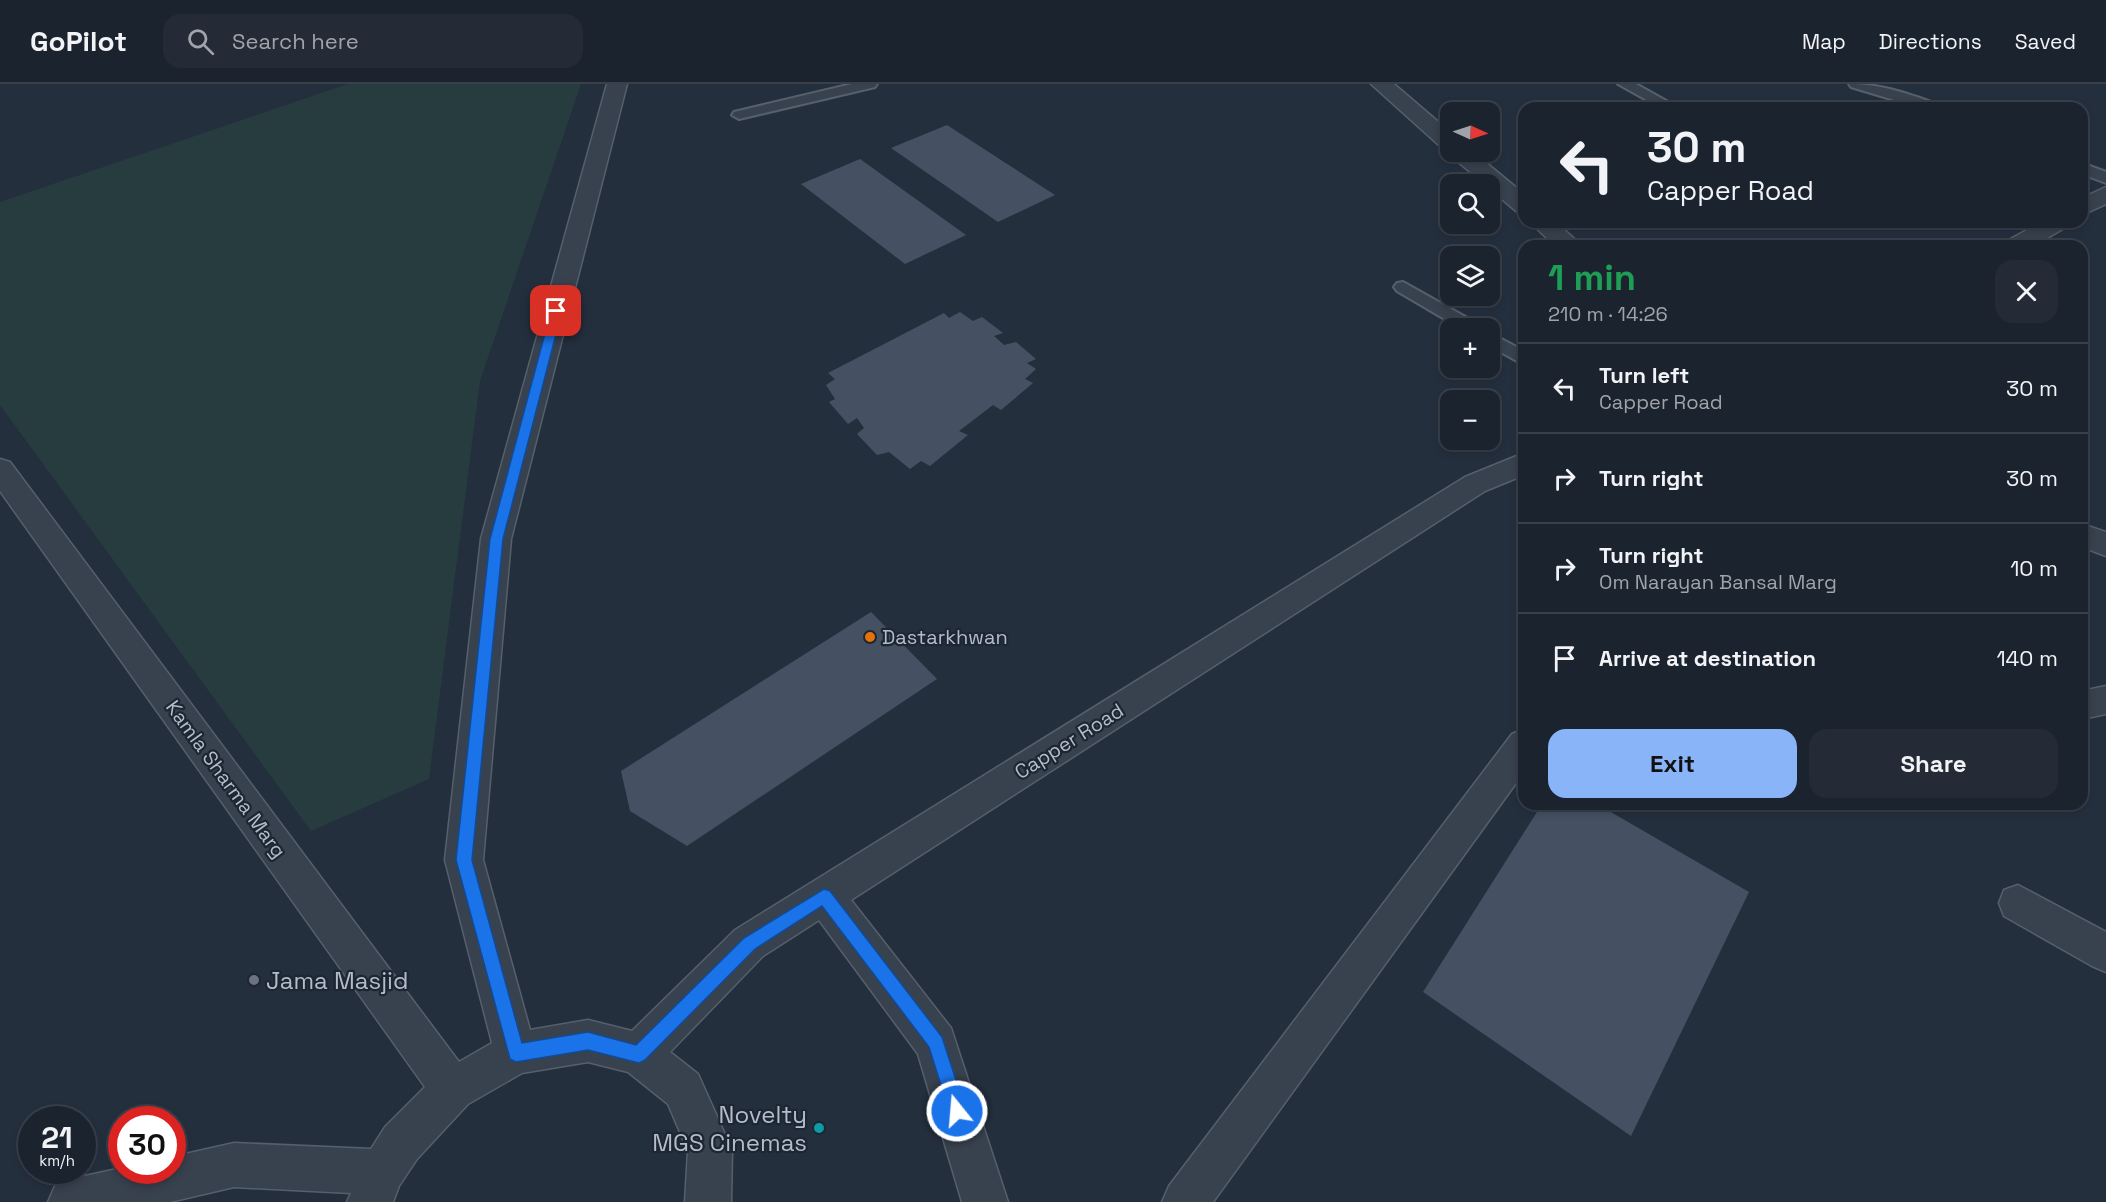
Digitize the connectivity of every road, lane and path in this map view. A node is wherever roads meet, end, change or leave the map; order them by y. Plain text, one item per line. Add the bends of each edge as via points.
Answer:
1 (616, 84) edge
2 (870, 84) edge
3 (1381, 84) edge
4 (1625, 84) edge
5 (1856, 84) edge
6 (1660, 102) edge
7 (1917, 102) edge
8 (739, 115) dead end
9 (1440, 134) edge
10 (1472, 162) edge
11 (2088, 170) edge
12 (2106, 177) edge
13 (2106, 194) edge
14 (1518, 201) edge
15 (2088, 204) edge
16 (1549, 228) edge
17 (2048, 228) edge
18 (1563, 240) edge
19 (2026, 240) edge
20 (1403, 287) dead end
21 (1456, 318) edge
22 (1500, 345) edge
23 (1518, 355) edge
24 (0, 469) edge
25 (1516, 473) edge
26 (2088, 538) edge
27 (2106, 545) edge
28 (2106, 700) edge
29 (2088, 704) edge
30 (1518, 752) edge
31 (824, 896) junction
32 (2018, 903) dead end
33 (2106, 952) edge
34 (516, 1053) junction
35 (639, 1054) junction
36 (453, 1089) junction
37 (376, 1187) edge
38 (71, 1202) edge
39 (708, 1202) edge
40 (985, 1202) edge
41 (1185, 1202) edge

1 - 34 street via 496,539 464,860
2 - 8 lane
3 - 9 street
4 - 6 lane
5 - 7 lane
10 - 14 street
11 - 12 lane
13 - 15 street
16 - 18 street
17 - 19 street
20 - 21 lane
22 - 23 lane
24 - 36 street, Kamla Sharma Marg
25 - 31 street, Capper Road via 1475,484
26 - 27 street
28 - 29 street
30 - 41 street
31 - 35 street, Capper Road via 749,943
31 - 40 street via 936,1043
32 - 33 street
34 - 35 street via 588,1041
34 - 36 street
35 - 39 street via 683,1089 710,1150
36 - 37 street via 401,1143
37 - 38 street via 234,1165

